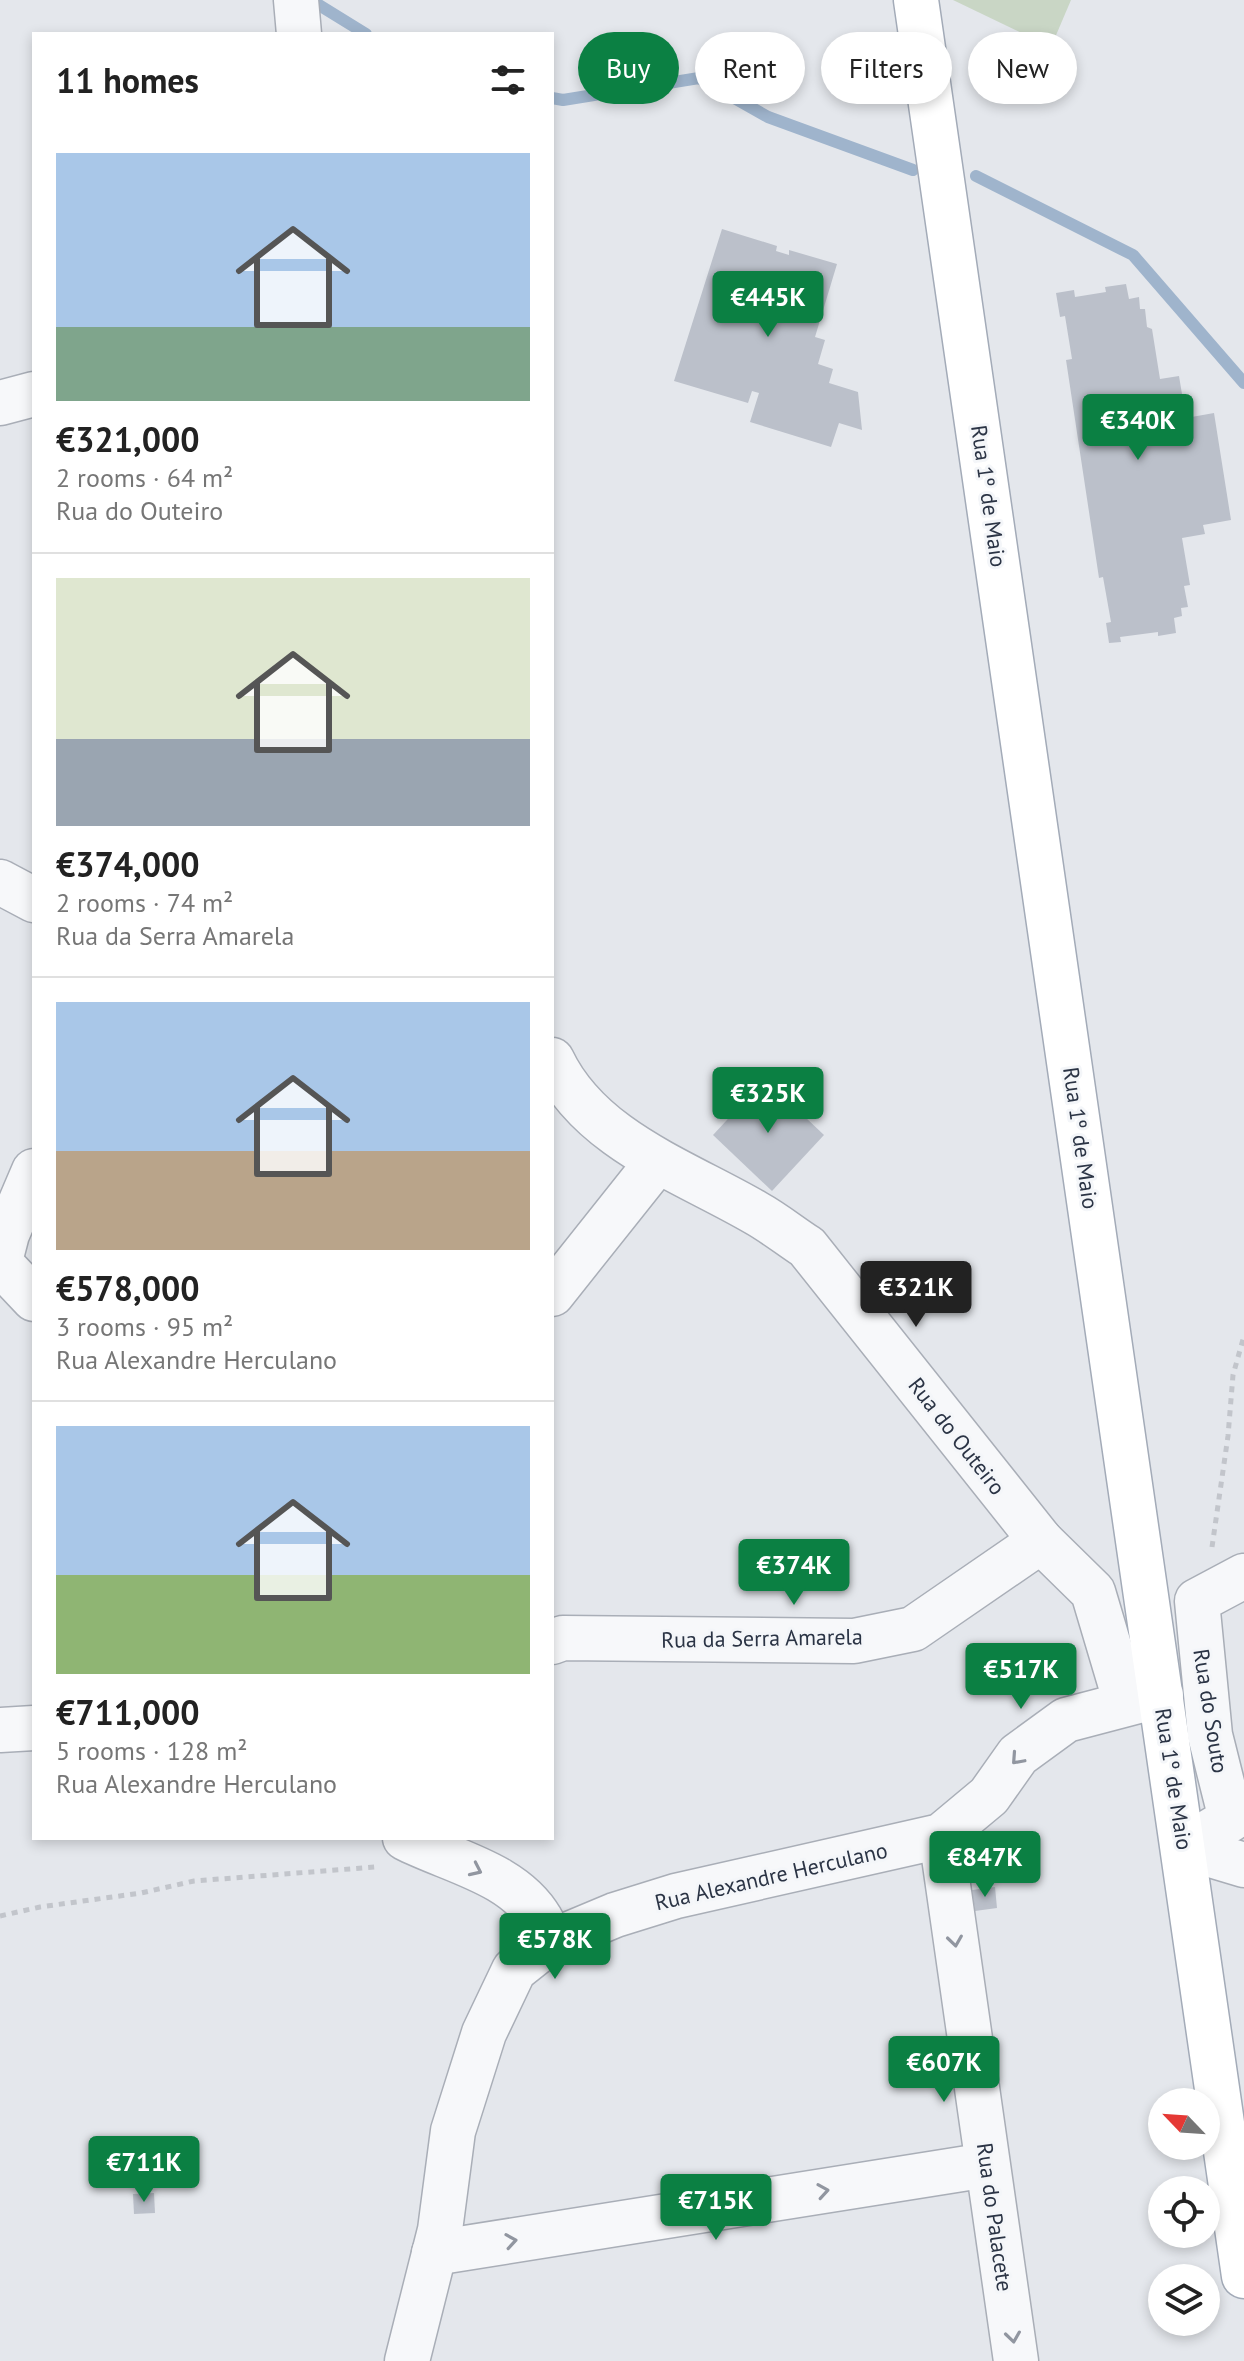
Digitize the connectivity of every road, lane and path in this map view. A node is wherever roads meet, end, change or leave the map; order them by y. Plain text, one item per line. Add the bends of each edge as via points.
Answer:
1 (296, 0) edge
2 (916, 0) edge
3 (299, 32) edge
4 (32, 395) edge
5 (0, 403) edge
6 (0, 882) edge
7 (32, 899) edge
8 (554, 1064) edge
9 (657, 1162) junction
10 (32, 1176) edge
11 (0, 1262) edge
12 (554, 1291) edge
13 (32, 1297) edge
14 (1244, 1336) edge
15 (1041, 1541) junction
16 (1244, 1576) edge
17 (1197, 1601) junction
18 (554, 1641) edge
19 (1144, 1699) junction
20 (32, 1728) edge
21 (0, 1730) edge
22 (941, 1836) junction
23 (417, 1844) edge
24 (1184, 1847) junction
25 (1244, 1865) edge
26 (0, 1916) edge
27 (548, 1943) junction
28 (987, 2165) junction
29 (434, 2253) junction
30 (1244, 2276) edge
31 (407, 2361) edge
32 (1016, 2361) edge

1 - 3 street
2 - 19 main road, Rua 1º de Maio
4 - 5 street
6 - 7 street
8 - 9 street, Rua do Outeiro via 563,1084 593,1114
9 - 12 street
9 - 15 street, Rua do Outeiro via 757,1213 807,1247
10 - 11 street
11 - 13 street
14 - 17 path via 1233,1375 1211,1556
15 - 18 street, Rua da Serra Amarela via 913,1629 854,1641
15 - 19 street, Rua do Outeiro via 1093,1592
16 - 17 street
17 - 24 street, Rua do Souto via 1210,1735 1231,1819
19 -> 22 street, Rua Alexandre Herculano via 1066,1720 1018,1755 989,1796
19 - 24 main road, Rua 1º de Maio
20 - 21 street
22 - 27 street, Rua Alexandre Herculano via 676,1896
22 -> 28 street, Rua do Palacete
23 - 26 path via 395,1865 194,1881
23 -> 27 street via 516,1891 542,1920
24 - 25 street
24 - 30 main road, Rua 1º de Maio
27 - 29 street, Rua Alexandre Herculano via 514,1970 484,2033 453,2131
29 -> 28 street
28 -> 32 street, Rua do Palacete
29 - 31 street, Rua Alexandre Herculano

